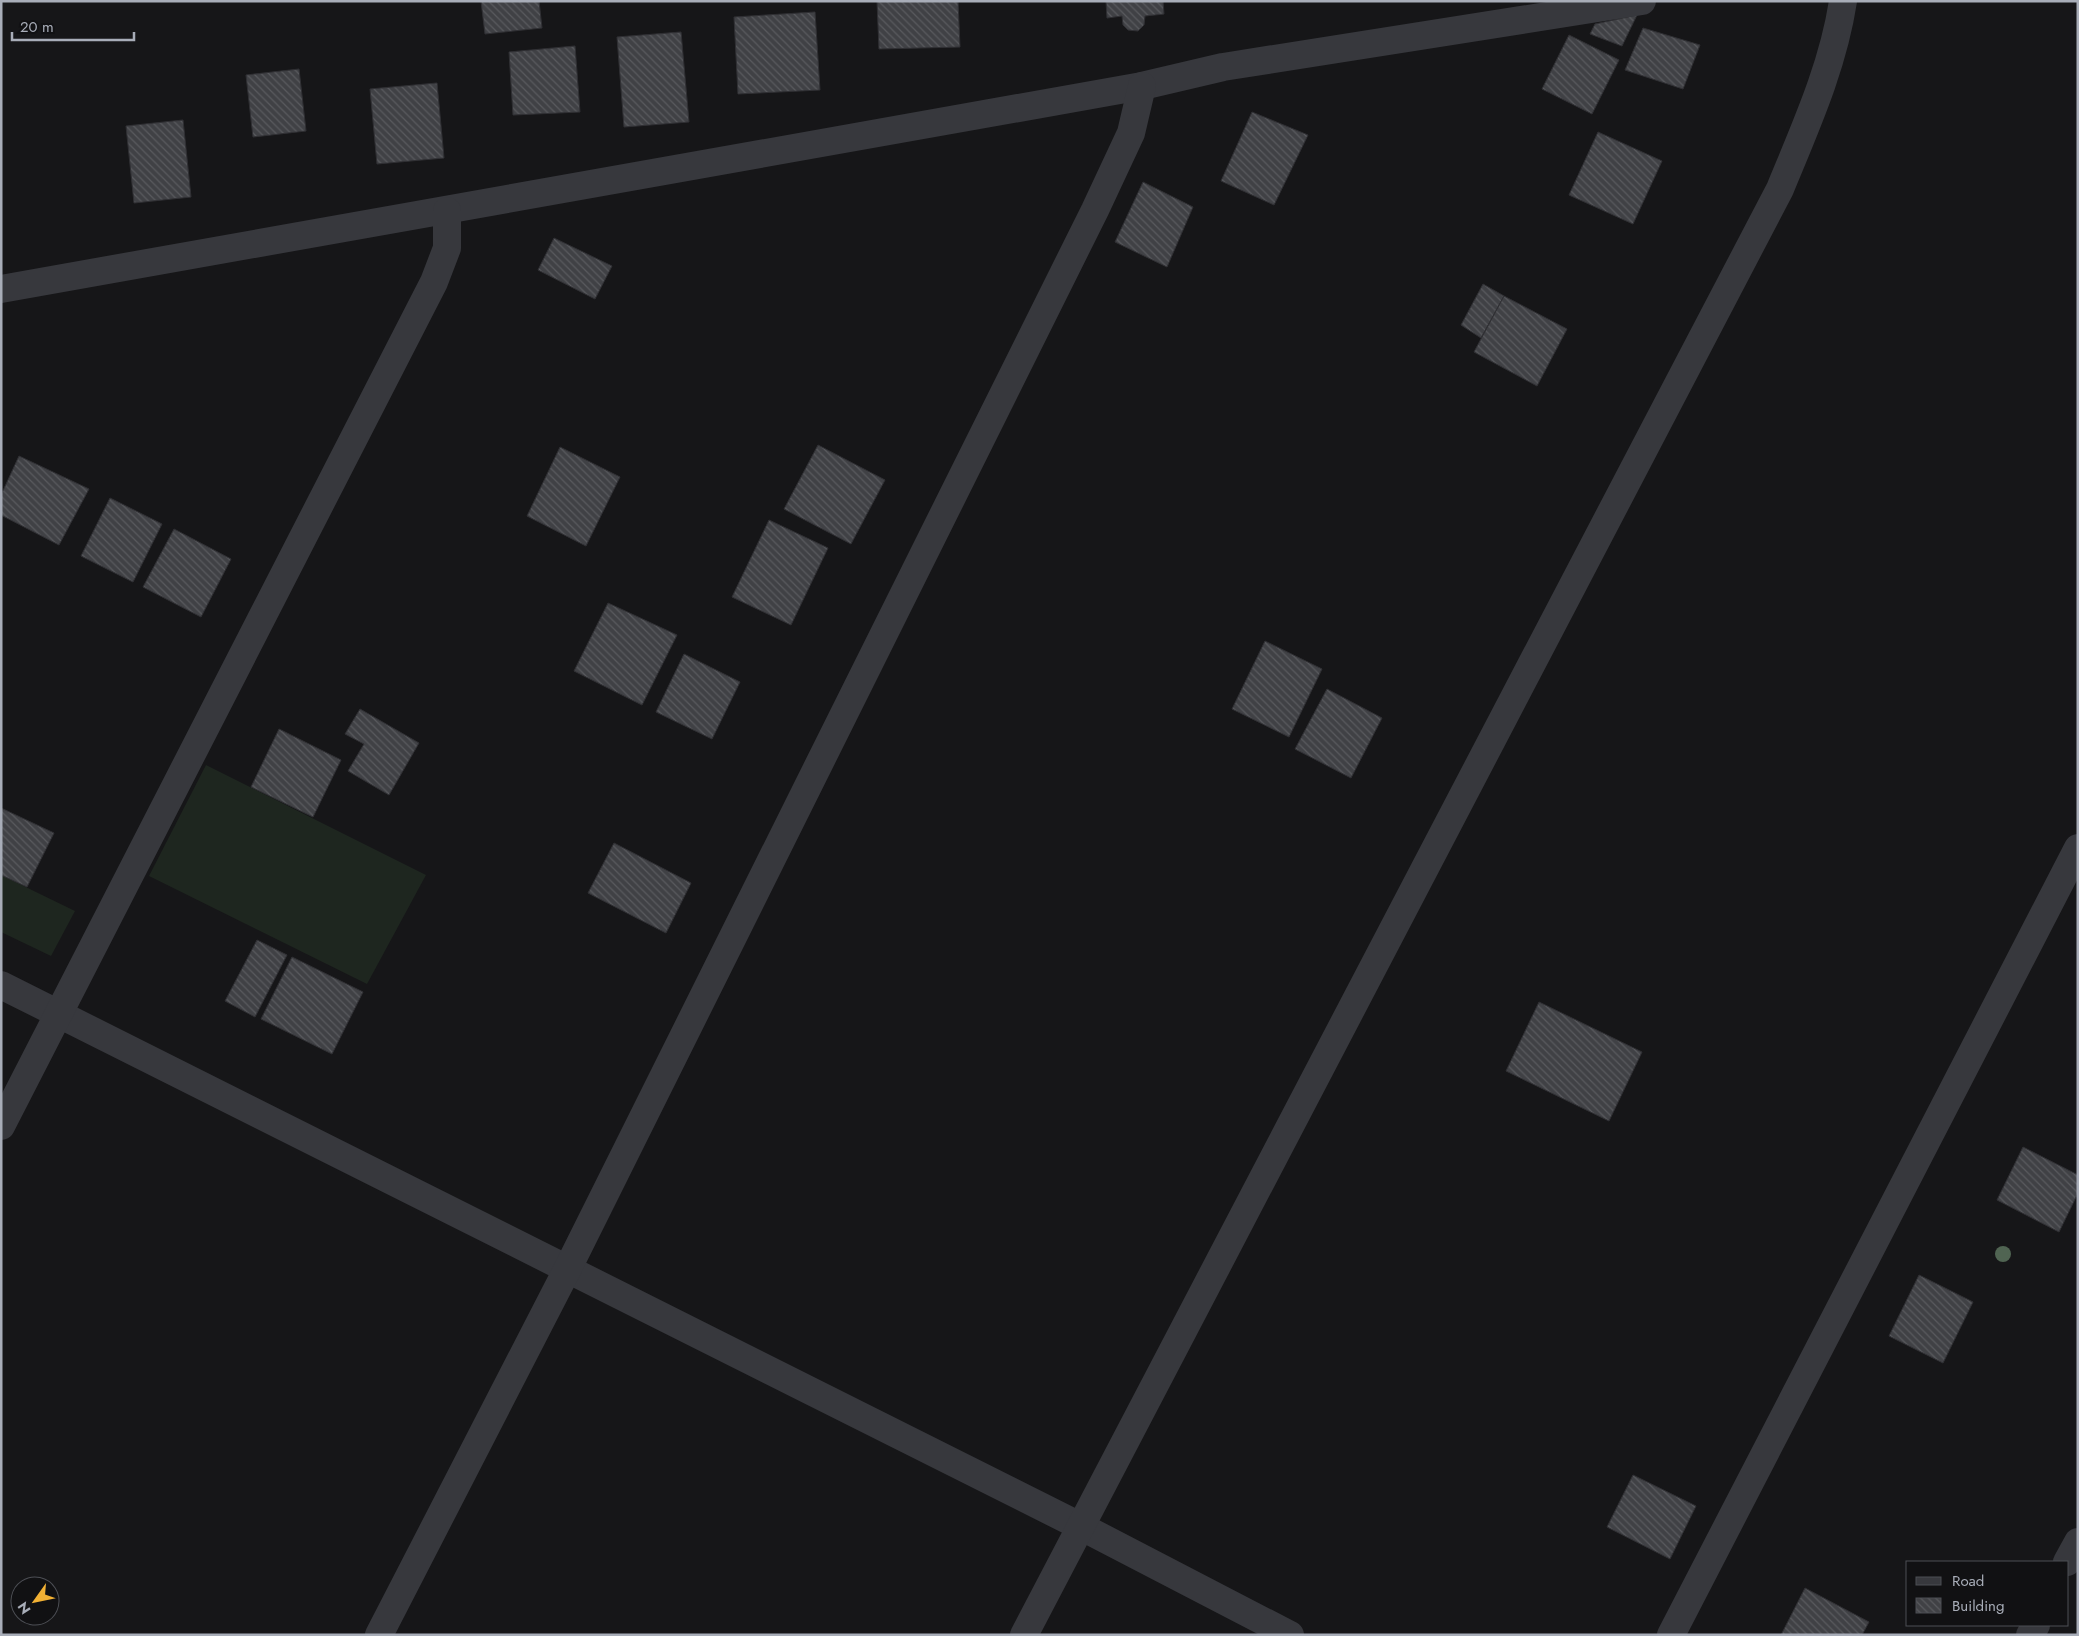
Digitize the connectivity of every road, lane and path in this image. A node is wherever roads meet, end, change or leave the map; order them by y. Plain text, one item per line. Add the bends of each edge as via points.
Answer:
1 (1642, 1) edge
2 (1843, 1) edge
3 (1142, 86) junction
4 (446, 211) junction
5 (1, 289) edge
6 (2078, 848) edge
7 (1, 985) edge
8 (57, 1014) junction
9 (1, 1126) edge
10 (568, 1268) junction
11 (1080, 1526) junction
12 (2078, 1542) edge
13 (2068, 1561) edge
14 (378, 1635) edge
15 (1024, 1635) edge
16 (1290, 1635) edge
17 (1671, 1635) edge

1 - 3 street via 1223,66
2 - 11 street via 1839,31 1818,94 1780,189
3 - 4 street
3 - 10 street via 1131,133 1095,210
4 - 5 street
4 - 8 street via 447,248 434,282
6 - 17 street
7 - 8 street
8 - 9 street
8 - 10 street
10 - 11 street
10 - 14 street
11 - 15 street
11 - 16 street
12 - 13 street

